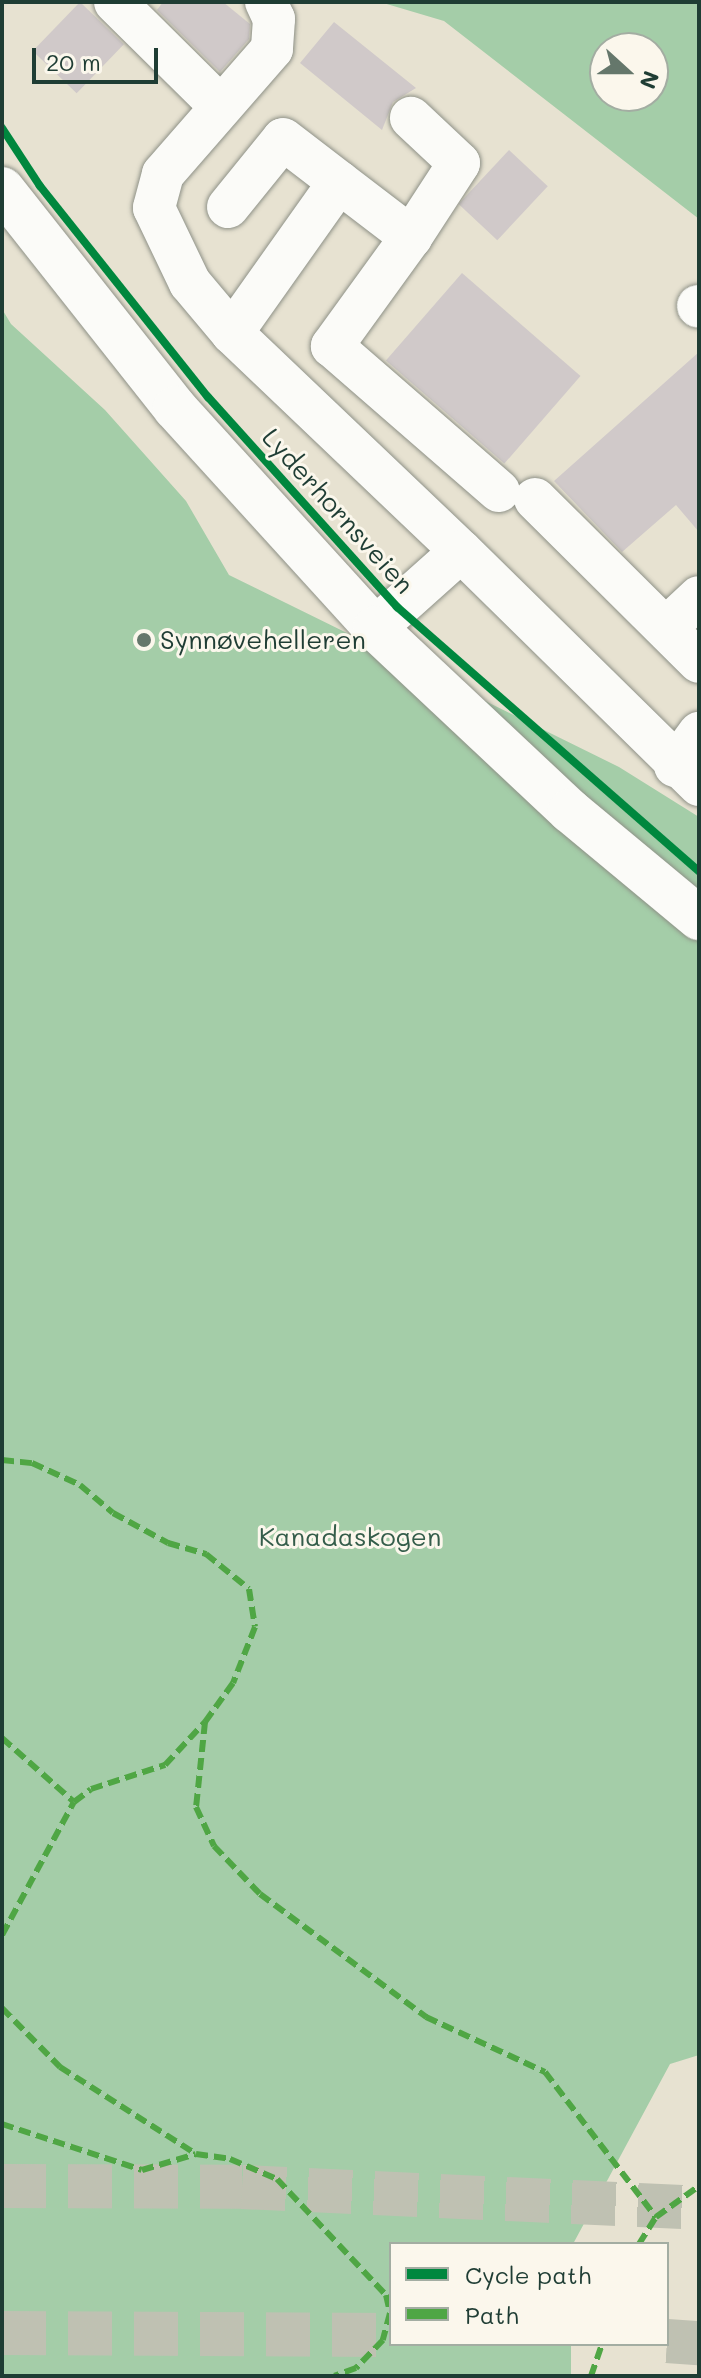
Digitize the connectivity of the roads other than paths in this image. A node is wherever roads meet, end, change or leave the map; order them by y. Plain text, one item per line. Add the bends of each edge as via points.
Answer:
1 (115, 2) edge
2 (266, 2) edge
3 (220, 106) junction
4 (411, 118) dead end
5 (339, 182) junction
6 (2, 189) edge
7 (228, 207) dead end
8 (411, 237) junction
9 (232, 333) junction
10 (461, 551) junction
11 (699, 597) edge
12 (375, 628) junction
13 (666, 628) junction
14 (699, 662) edge
15 (691, 762) edge
16 (699, 918) edge

1 - 3 lane
2 - 3 lane via 274,19 272,49
3 - 9 lane via 163,174 154,208 190,283
4 - 8 lane via 459,163
5 - 7 lane via 283,139
5 - 8 lane
5 - 9 lane
6 - 12 main road, Lyderhornsveien via 175,408
8 - 13 lane via 332,346 517,495
9 - 10 lane
10 - 12 lane
10 - 15 lane
11 - 13 lane
12 - 16 main road, Lyderhornsveien via 511,758
13 - 14 lane

